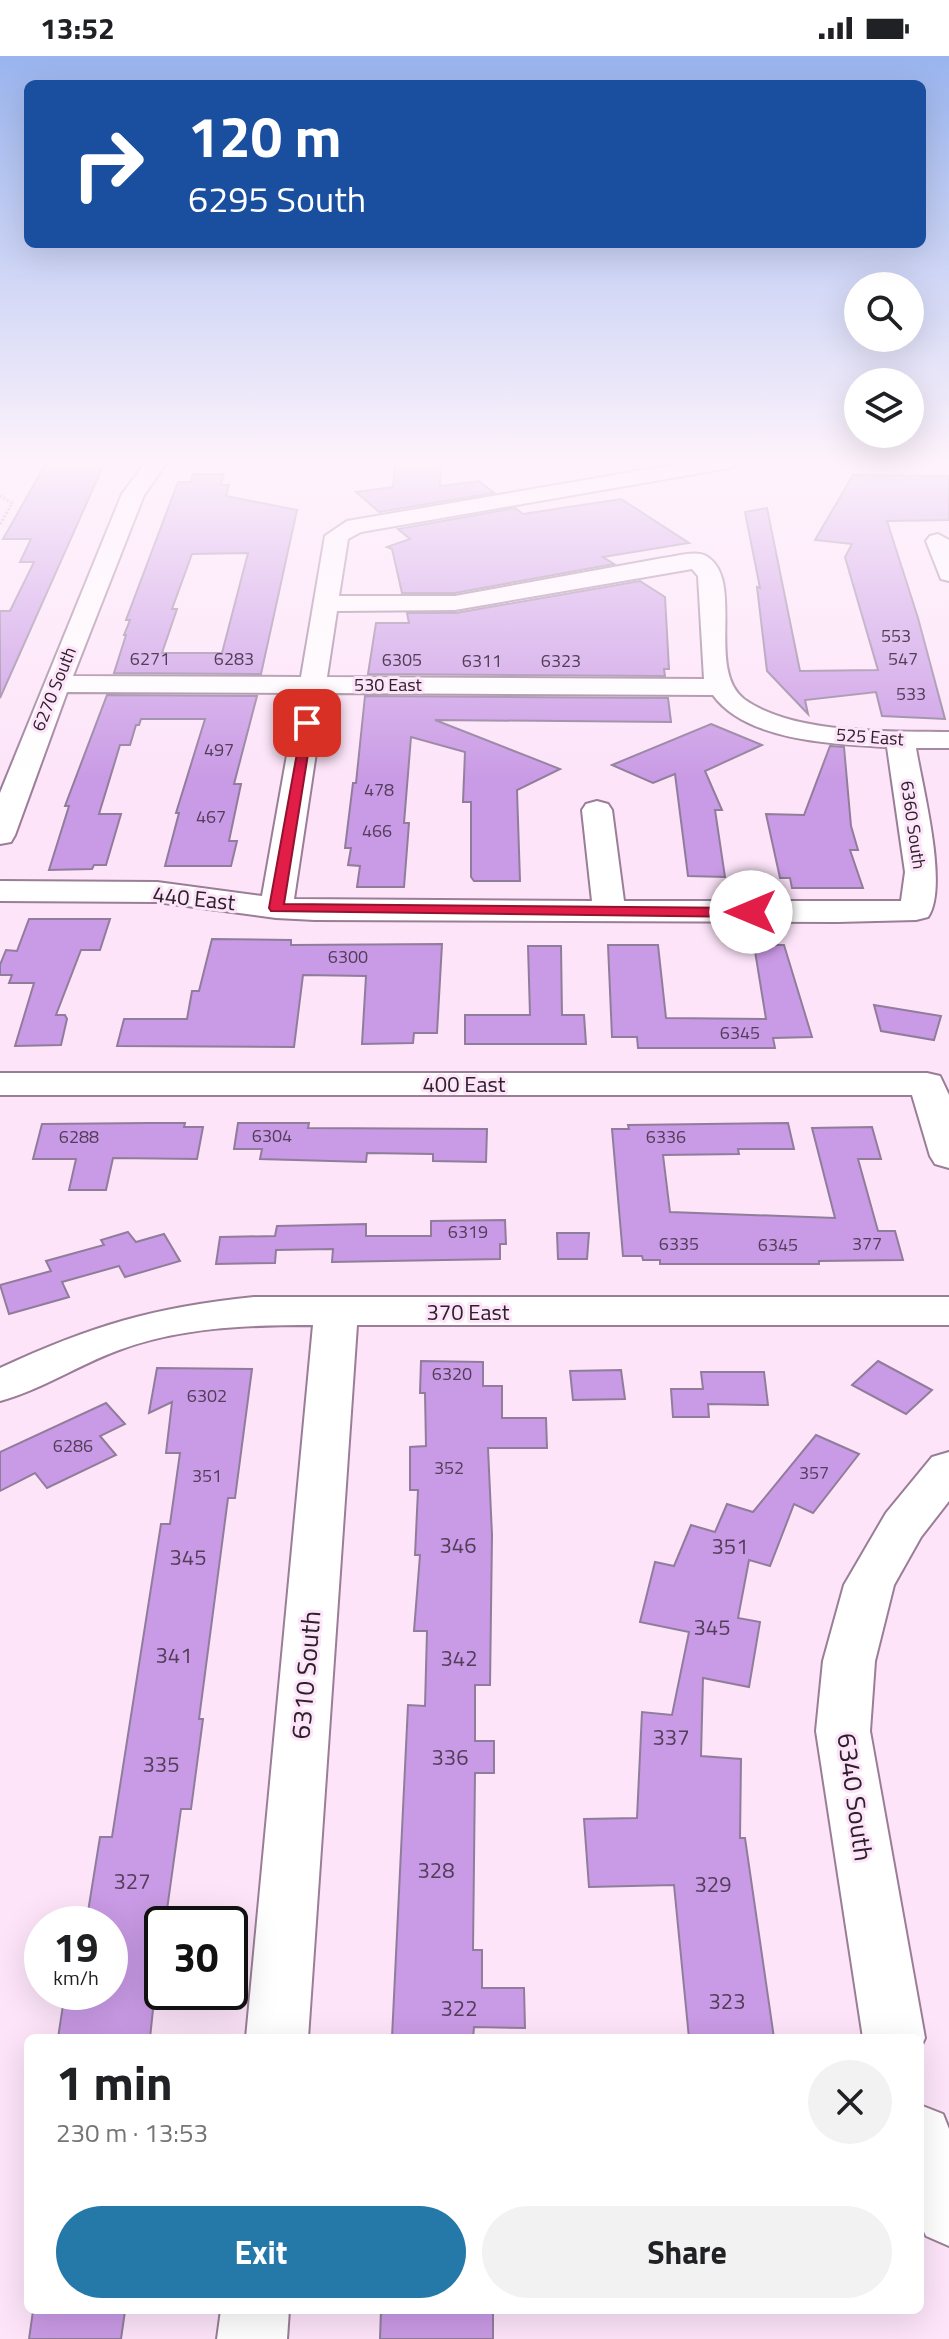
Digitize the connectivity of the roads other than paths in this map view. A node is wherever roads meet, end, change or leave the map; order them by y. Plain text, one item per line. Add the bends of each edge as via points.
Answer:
1 (103, 569) edge
2 (332, 569) edge
3 (644, 569) edge
4 (704, 569) edge
5 (326, 604) junction
6 (57, 684) junction
7 (313, 685) junction
8 (719, 687) junction
9 (900, 740) junction
10 (949, 740) edge
11 (1, 742) edge
12 (33, 742) junction
13 (597, 810) dead end
14 (0, 835) edge
15 (0, 891) edge
16 (276, 908) junction
17 (916, 910) joint
18 (609, 912) junction
19 (0, 1084) edge
20 (949, 1156) edge
21 (949, 1311) edge
22 (336, 1312) junction
23 (0, 1386) edge
24 (943, 1475) edge
25 (277, 2034) edge
26 (893, 2034) edge
27 (924, 2147) edge
28 (949, 2213) edge
29 (255, 2314) edge
30 (252, 2339) edge

1 - 6 street, 6270 South
2 - 5 street
3 - 5 street via 455,603
4 - 8 street via 710,575
5 - 7 street
6 - 7 street, 530 East
6 - 12 street, 6270 South
7 - 8 street, 530 East
7 - 16 street
8 - 9 street, 525 East via 751,713 791,727
9 - 10 street, 525 East
9 - 17 street, 6360 South via 921,872
11 - 12 street
12 - 14 street, 6270 South
13 - 18 street
15 - 16 street, 440 East via 157,892
16 - 18 street, 440 East
17 - 18 street, 440 East
19 - 20 street, 400 East via 927,1084
21 - 22 street, 370 East
22 - 23 street, 370 East via 254,1311 135,1329
22 - 25 street, 6310 South
24 - 26 street, 6340 South via 903,1525 869,1585 849,1661 843,1731
27 - 28 street
29 - 30 street

